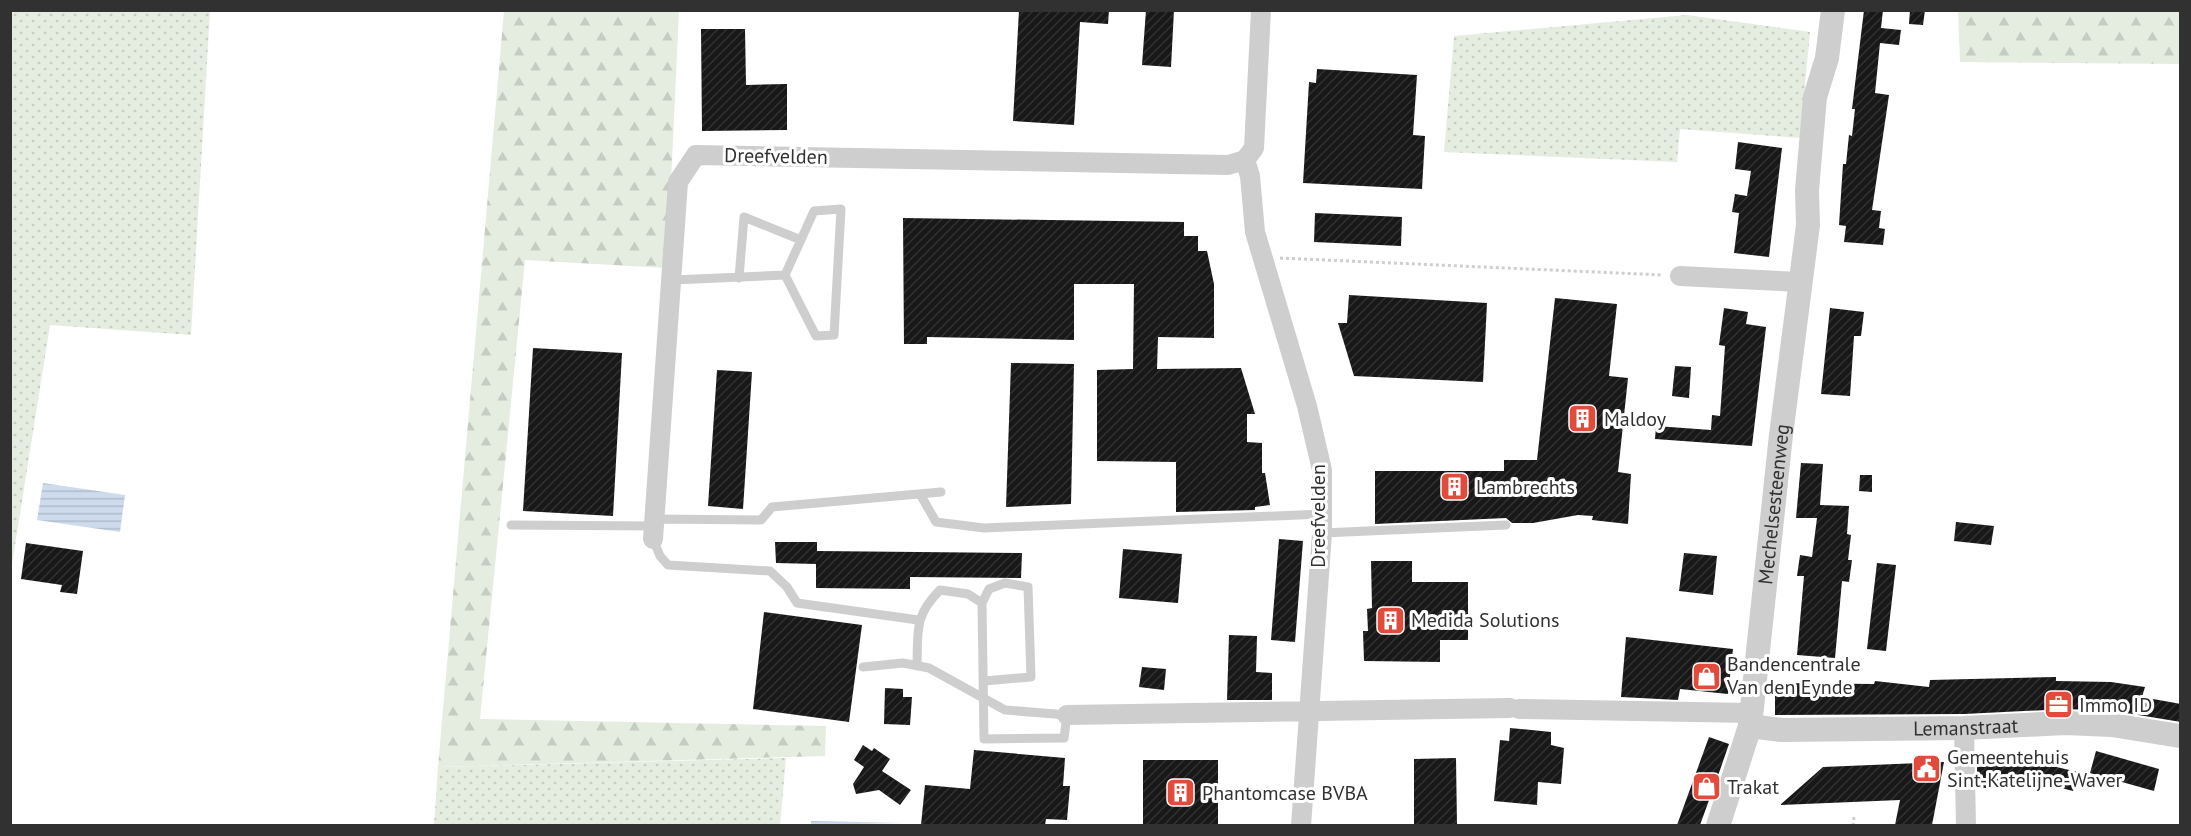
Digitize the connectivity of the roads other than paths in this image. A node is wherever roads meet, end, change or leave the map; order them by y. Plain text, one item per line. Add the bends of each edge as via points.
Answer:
1 (1261, 10) edge
2 (1833, 10) edge
3 (1245, 160) junction
4 (801, 240) junction
5 (785, 275) junction
6 (1680, 276) road end
7 (739, 278) junction
8 (673, 280) junction
9 (1799, 282) junction
10 (941, 492) dead end
11 (920, 494) junction
12 (1322, 524) junction
13 (511, 525) dead end
14 (1506, 525) dead end
15 (654, 528) junction
16 (982, 603) junction
17 (918, 620) junction
18 (917, 666) junction
19 (863, 667) dead end
20 (984, 681) junction
21 (984, 698) junction
22 (1309, 710) junction
23 (1067, 715) junction
24 (1751, 720) junction
25 (1964, 728) junction
26 (2181, 736) edge
27 (1302, 825) edge
28 (1718, 825) edge
29 (1966, 825) edge

1 - 3 street via 1254,148
2 - 9 street, Mechelsesteenweg via 1827,58 1815,97 1808,225
3 - 8 street, Dreefvelden via 1228,165 696,155 678,182
3 - 12 street, Dreefvelden via 1255,232 1316,441 1322,470
4 - 5 lane
4 - 5 lane via 814,211 841,209 834,335 816,336
4 - 7 lane via 744,217
5 - 7 lane
6 - 9 street
7 - 8 lane
8 - 15 street, Dreefvelden
9 - 24 street, Mechelsesteenweg
10 - 11 lane
11 - 12 lane via 936,522 984,528
11 - 15 lane via 772,507 761,520
12 - 14 lane
12 - 22 street, Dreefvelden
13 - 15 lane
15 - 17 lane via 660,556 668,565 770,571 797,603
16 - 17 lane via 968,594 940,590 925,605
16 - 20 lane
16 - 20 lane via 989,590 1005,584 1028,587 1031,677
17 - 18 lane
18 - 19 lane via 903,663
18 - 21 lane via 929,668
20 - 21 lane
21 - 23 lane via 1005,710
21 - 23 lane via 984,739 1064,738
22 - 23 street
22 - 24 street via 1514,709
22 - 27 street, Dreefvelden
24 - 25 street, Lemanstraat via 1781,730
24 - 28 street, Mechelsesteenweg
25 - 26 street, Lemanstraat via 2065,723 2112,725
25 - 29 street

